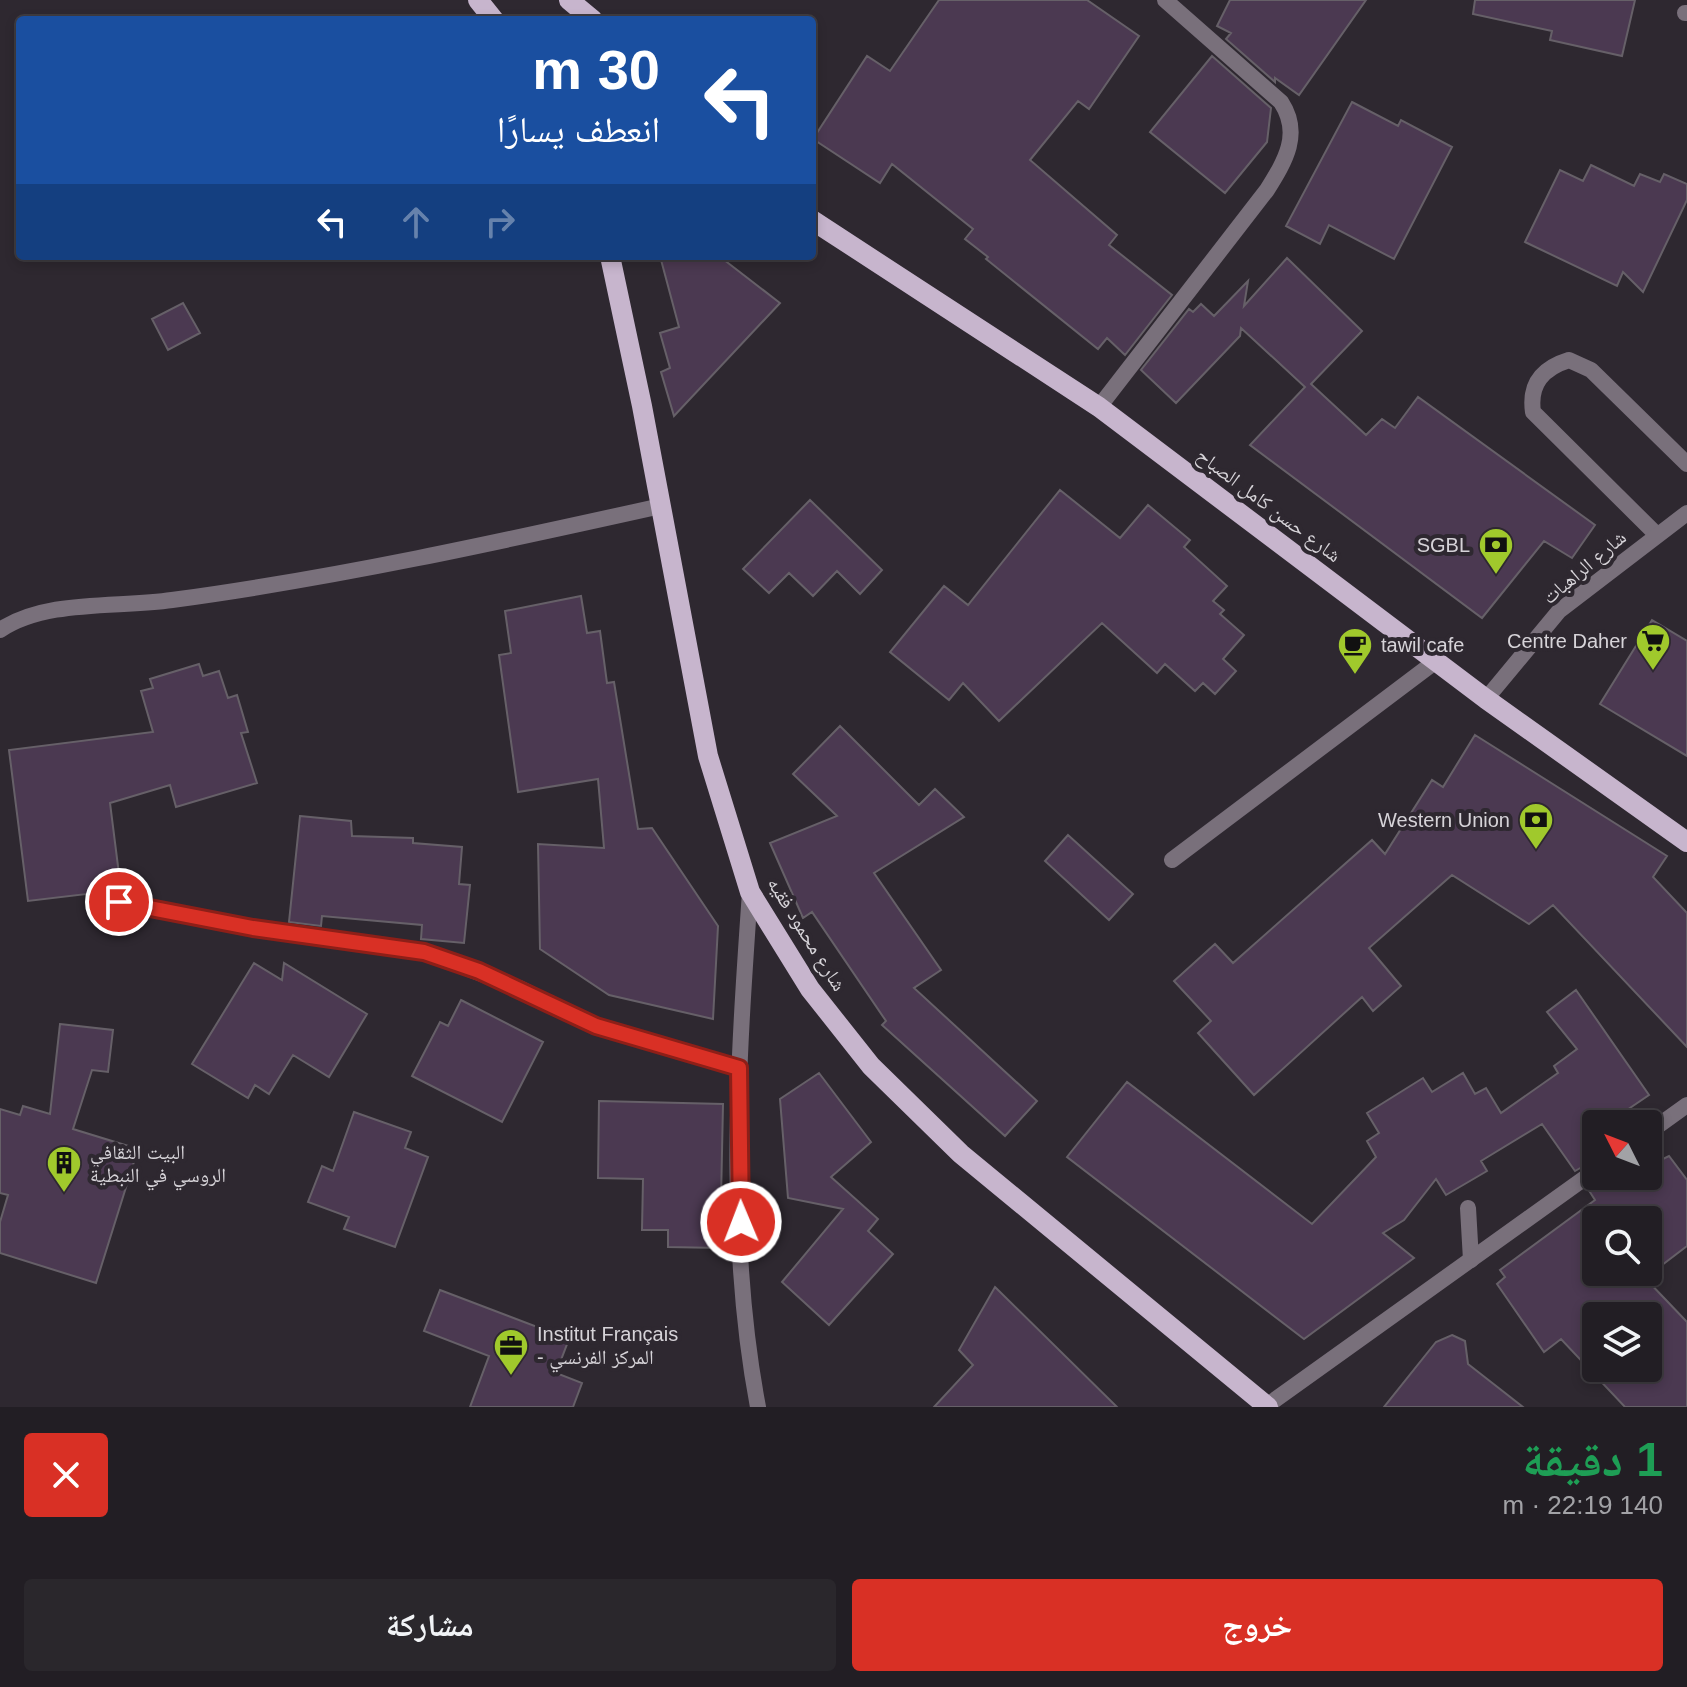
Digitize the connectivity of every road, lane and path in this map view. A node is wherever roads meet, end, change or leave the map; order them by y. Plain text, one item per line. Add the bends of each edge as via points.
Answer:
1 (478, 0) edge
2 (569, 0) edge
3 (1165, 0) edge
4 (491, 16) edge
5 (588, 16) edge
6 (816, 223) edge
7 (611, 260) edge
8 (1099, 407) junction
9 (1687, 464) edge
10 (661, 506) junction
11 (1687, 513) edge
12 (1656, 534) junction
13 (0, 630) edge
14 (1436, 661) junction
15 (1486, 699) junction
16 (1687, 842) edge
17 (1172, 860) dead end
18 (750, 892) junction
19 (119, 902) dead end
20 (739, 1068) junction
21 (1687, 1105) edge
22 (1662, 1123) edge
23 (1582, 1180) edge
24 (1468, 1208) dead end
25 (1471, 1260) junction
26 (758, 1407) edge
27 (1267, 1407) edge

1 - 4 main road
2 - 5 main road
3 - 8 street via 1281,102 1292,137 1267,190
6 - 8 main road, شارع حسن كامل الصباح
7 - 10 main road, شارع محمود فقيه
8 - 14 main road, شارع حسن كامل الصباح
9 - 12 street via 1591,370 1569,360 1551,366 1536,381 1530,397 1533,412
10 - 13 street via 462,550 171,600 40,613
10 - 18 main road, شارع محمود فقيه via 708,756
11 - 12 street, شارع الراهبات
12 - 15 street, شارع الراهبات via 1559,611
14 - 15 main road, شارع حسن كامل الصباح
14 - 17 street
15 - 16 main road, شارع حسن كامل الصباح
18 - 20 street
18 - 27 main road, شارع محمود فقيه via 810,989 871,1066 961,1154
19 - 20 street via 424,952 506,982 596,1026
20 - 26 street via 744,1332
21 - 22 street
23 - 25 street
24 - 25 street
25 - 27 street

